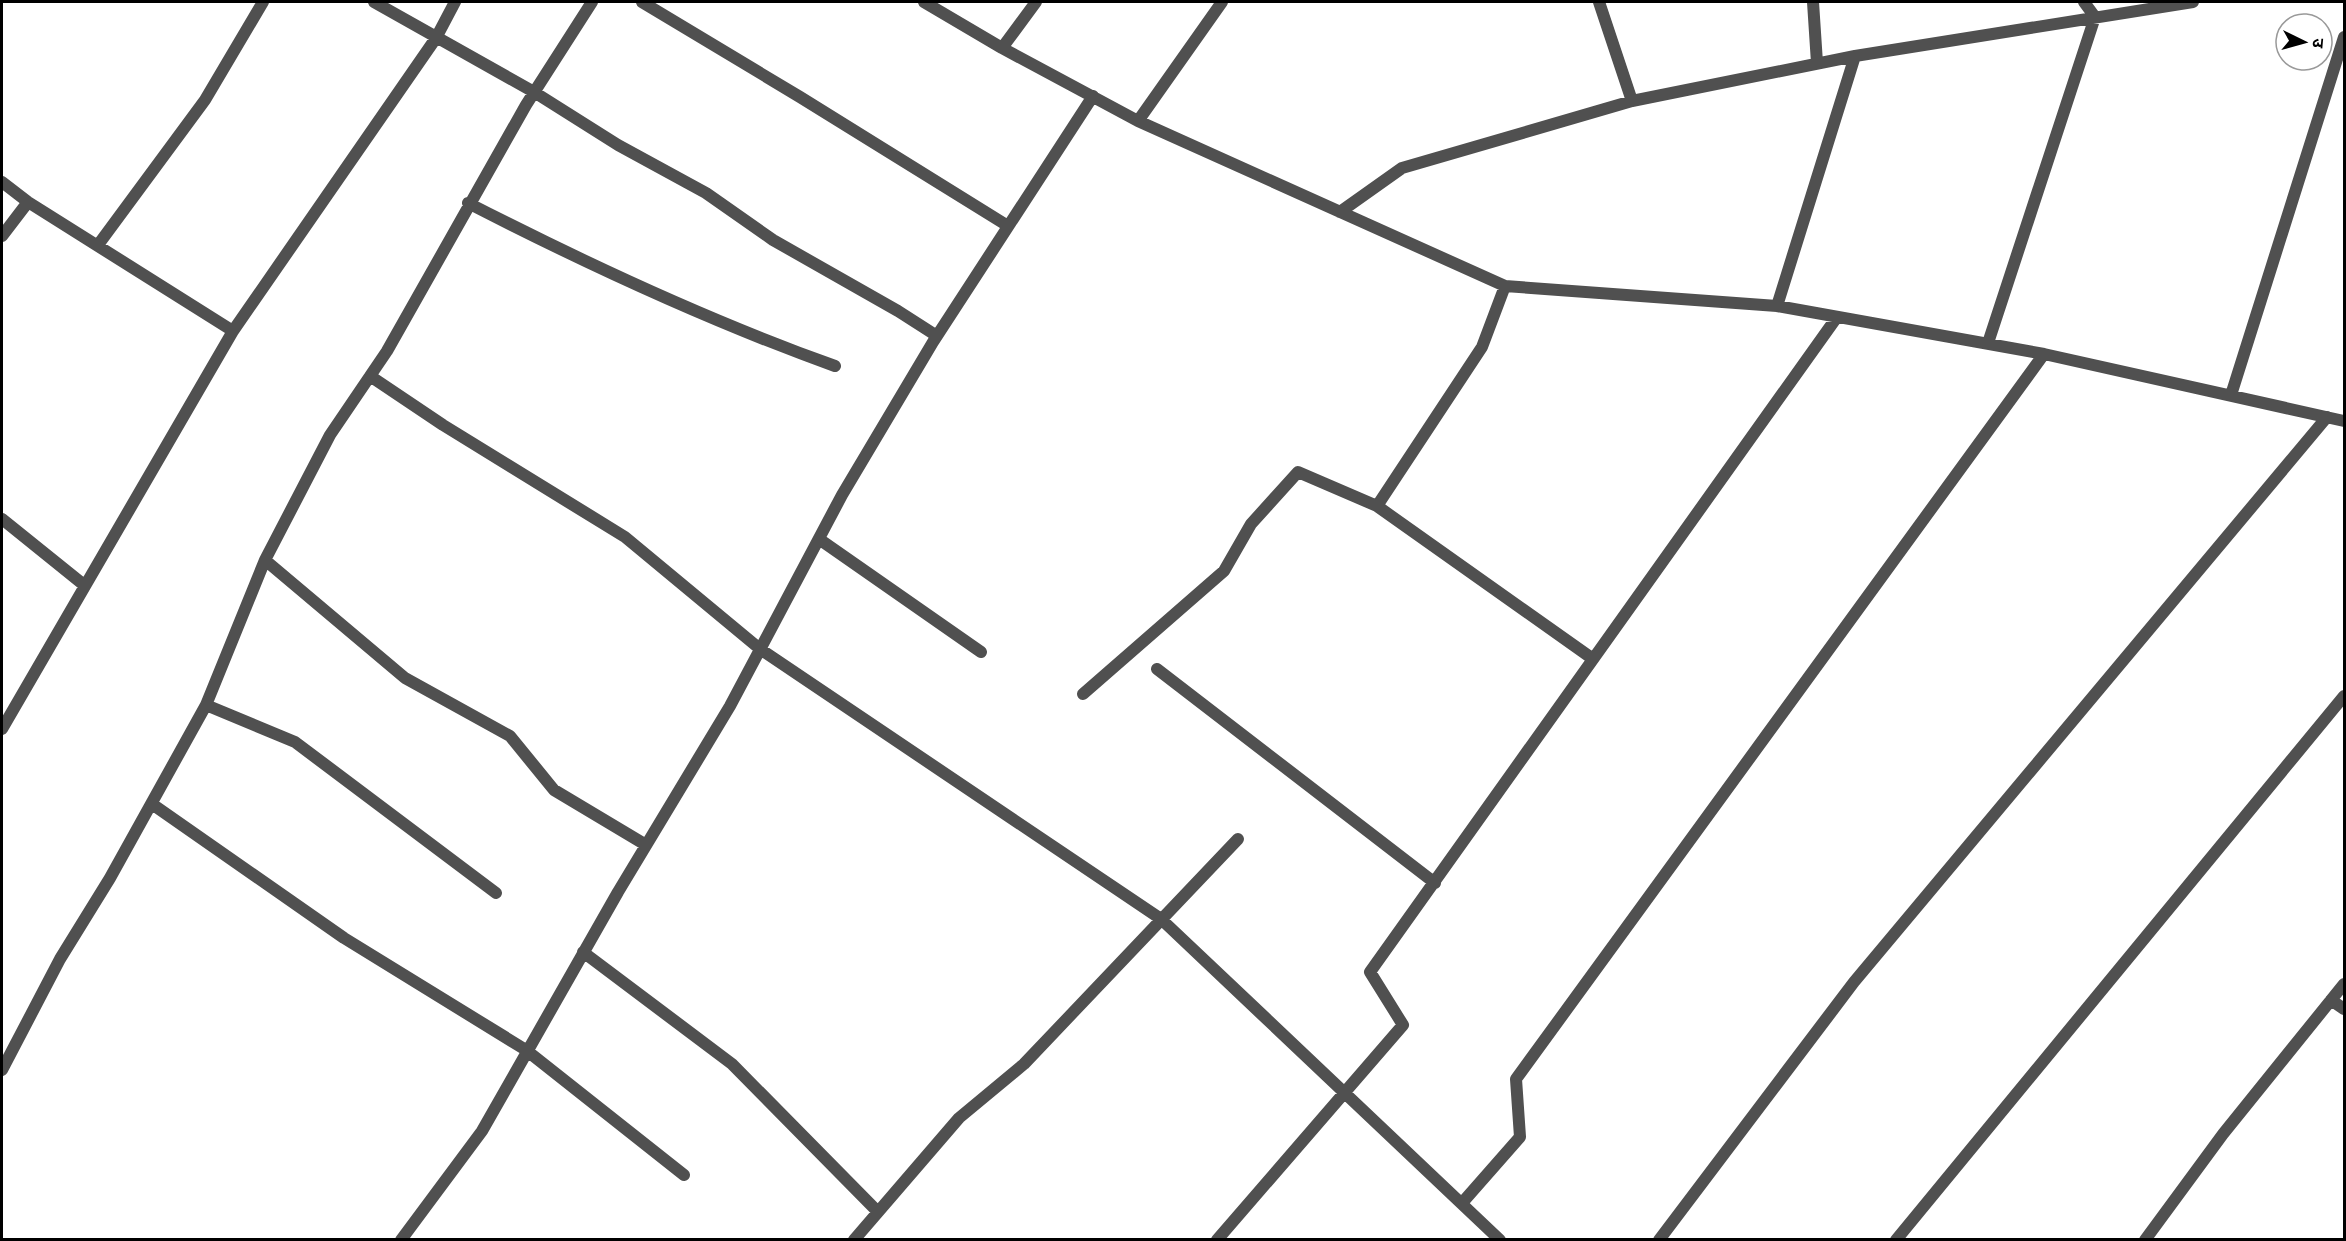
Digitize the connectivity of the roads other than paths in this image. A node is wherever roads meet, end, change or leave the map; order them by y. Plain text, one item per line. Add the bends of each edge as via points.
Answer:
1 (263, 2) edge
2 (374, 2) edge
3 (455, 2) edge
4 (592, 2) edge
5 (642, 2) edge
6 (924, 2) edge
7 (1036, 2) edge
8 (1222, 2) edge
9 (1599, 2) edge
10 (1814, 2) edge
11 (2084, 2) edge
12 (2193, 2) edge
13 (2095, 17) junction
14 (2344, 37) edge
15 (436, 38) junction
16 (1002, 48) junction
17 (1855, 56) junction
18 (1816, 63) junction
19 (534, 92) junction
20 (1092, 96) junction
21 (1632, 101) junction
22 (1138, 121) junction
23 (2, 182) edge
24 (28, 202) junction
25 (468, 203) junction
26 (1340, 212) junction
27 (1008, 226) junction
28 (2, 236) edge
29 (98, 245) junction
30 (1505, 286) junction
31 (1777, 306) junction
32 (1837, 317) junction
33 (233, 331) junction
34 (937, 336) junction
35 (1988, 343) junction
36 (2044, 354) junction
37 (835, 366) dead end
38 (370, 376) junction
39 (2231, 395) junction
40 (2327, 417) junction
41 (2344, 421) edge
42 (1377, 506) junction
43 (2, 519) edge
44 (819, 539) junction
45 (265, 560) junction
46 (84, 585) junction
47 (760, 649) junction
48 (981, 652) dead end
49 (1593, 659) junction
50 (1157, 669) dead end
51 (1083, 694) dead end
52 (2344, 696) edge
53 (206, 705) junction
54 (5, 711) edge
55 (2, 729) edge
56 (152, 804) junction
57 (1238, 839) dead end
58 (646, 844) junction
59 (1435, 883) junction
60 (496, 893) dead end
61 (1161, 919) junction
62 (583, 952) junction
63 (2344, 984) edge
64 (2331, 1000) junction
65 (2344, 1009) edge
66 (526, 1050) junction
67 (2, 1070) edge
68 (1343, 1092) junction
69 (684, 1175) dead end
70 (1462, 1203) junction
71 (878, 1212) junction
72 (401, 1239) edge
73 (854, 1239) edge
74 (1217, 1239) edge
75 (1500, 1239) edge
76 (1659, 1239) edge
77 (1896, 1239) edge
78 (2145, 1239) edge

1 - 29 street via 205,100
2 - 15 street
3 - 15 street
4 - 19 street
5 - 27 street
6 - 16 street
7 - 16 street
8 - 22 street
9 - 21 street
10 - 18 street
11 - 13 street
12 - 13 street
13 - 17 street
13 - 35 street
14 - 39 street
15 - 19 street
15 - 33 street
16 - 20 street
17 - 18 street
17 - 31 street
18 - 21 street
19 - 25 street
19 - 34 street via 618,145 706,193 772,240
20 - 22 street
20 - 27 street
21 - 26 street via 1402,168
22 - 26 street
23 - 24 street
24 - 28 street
24 - 29 street
25 - 37 street via 679,303
25 - 38 street
26 - 30 street
27 - 34 street
29 - 33 street
30 - 31 street
30 - 42 street via 1482,347
31 - 32 street
32 - 35 street
32 - 49 street
33 - 46 street
34 - 44 street
35 - 36 street
36 - 39 street
36 - 70 street via 1516,1079 1520,1137
38 - 45 street via 330,435
38 - 47 street via 625,537
39 - 40 street
40 - 41 street
40 - 76 street via 1854,981
42 - 49 street
42 - 51 street via 1298,472 1251,524 1224,571
43 - 46 street
44 - 47 street
44 - 48 street
45 - 53 street
45 - 58 street via 405,678 510,736 554,790
46 - 54 street
47 - 58 street
47 - 61 street
49 - 59 street
50 - 59 street
52 - 77 street
53 - 56 street
53 - 60 street via 295,742
54 - 55 street
56 - 66 street via 344,938
56 - 67 street via 60,959
57 - 61 street
58 - 62 street
59 - 68 street via 1370,972 1403,1025
61 - 68 street
61 - 71 street via 1024,1064 959,1118
62 - 66 street
62 - 71 street via 732,1064
63 - 64 street
64 - 65 street
64 - 78 street
66 - 69 street
66 - 72 street via 482,1131
68 - 70 street
68 - 74 street
70 - 75 street
71 - 73 street

